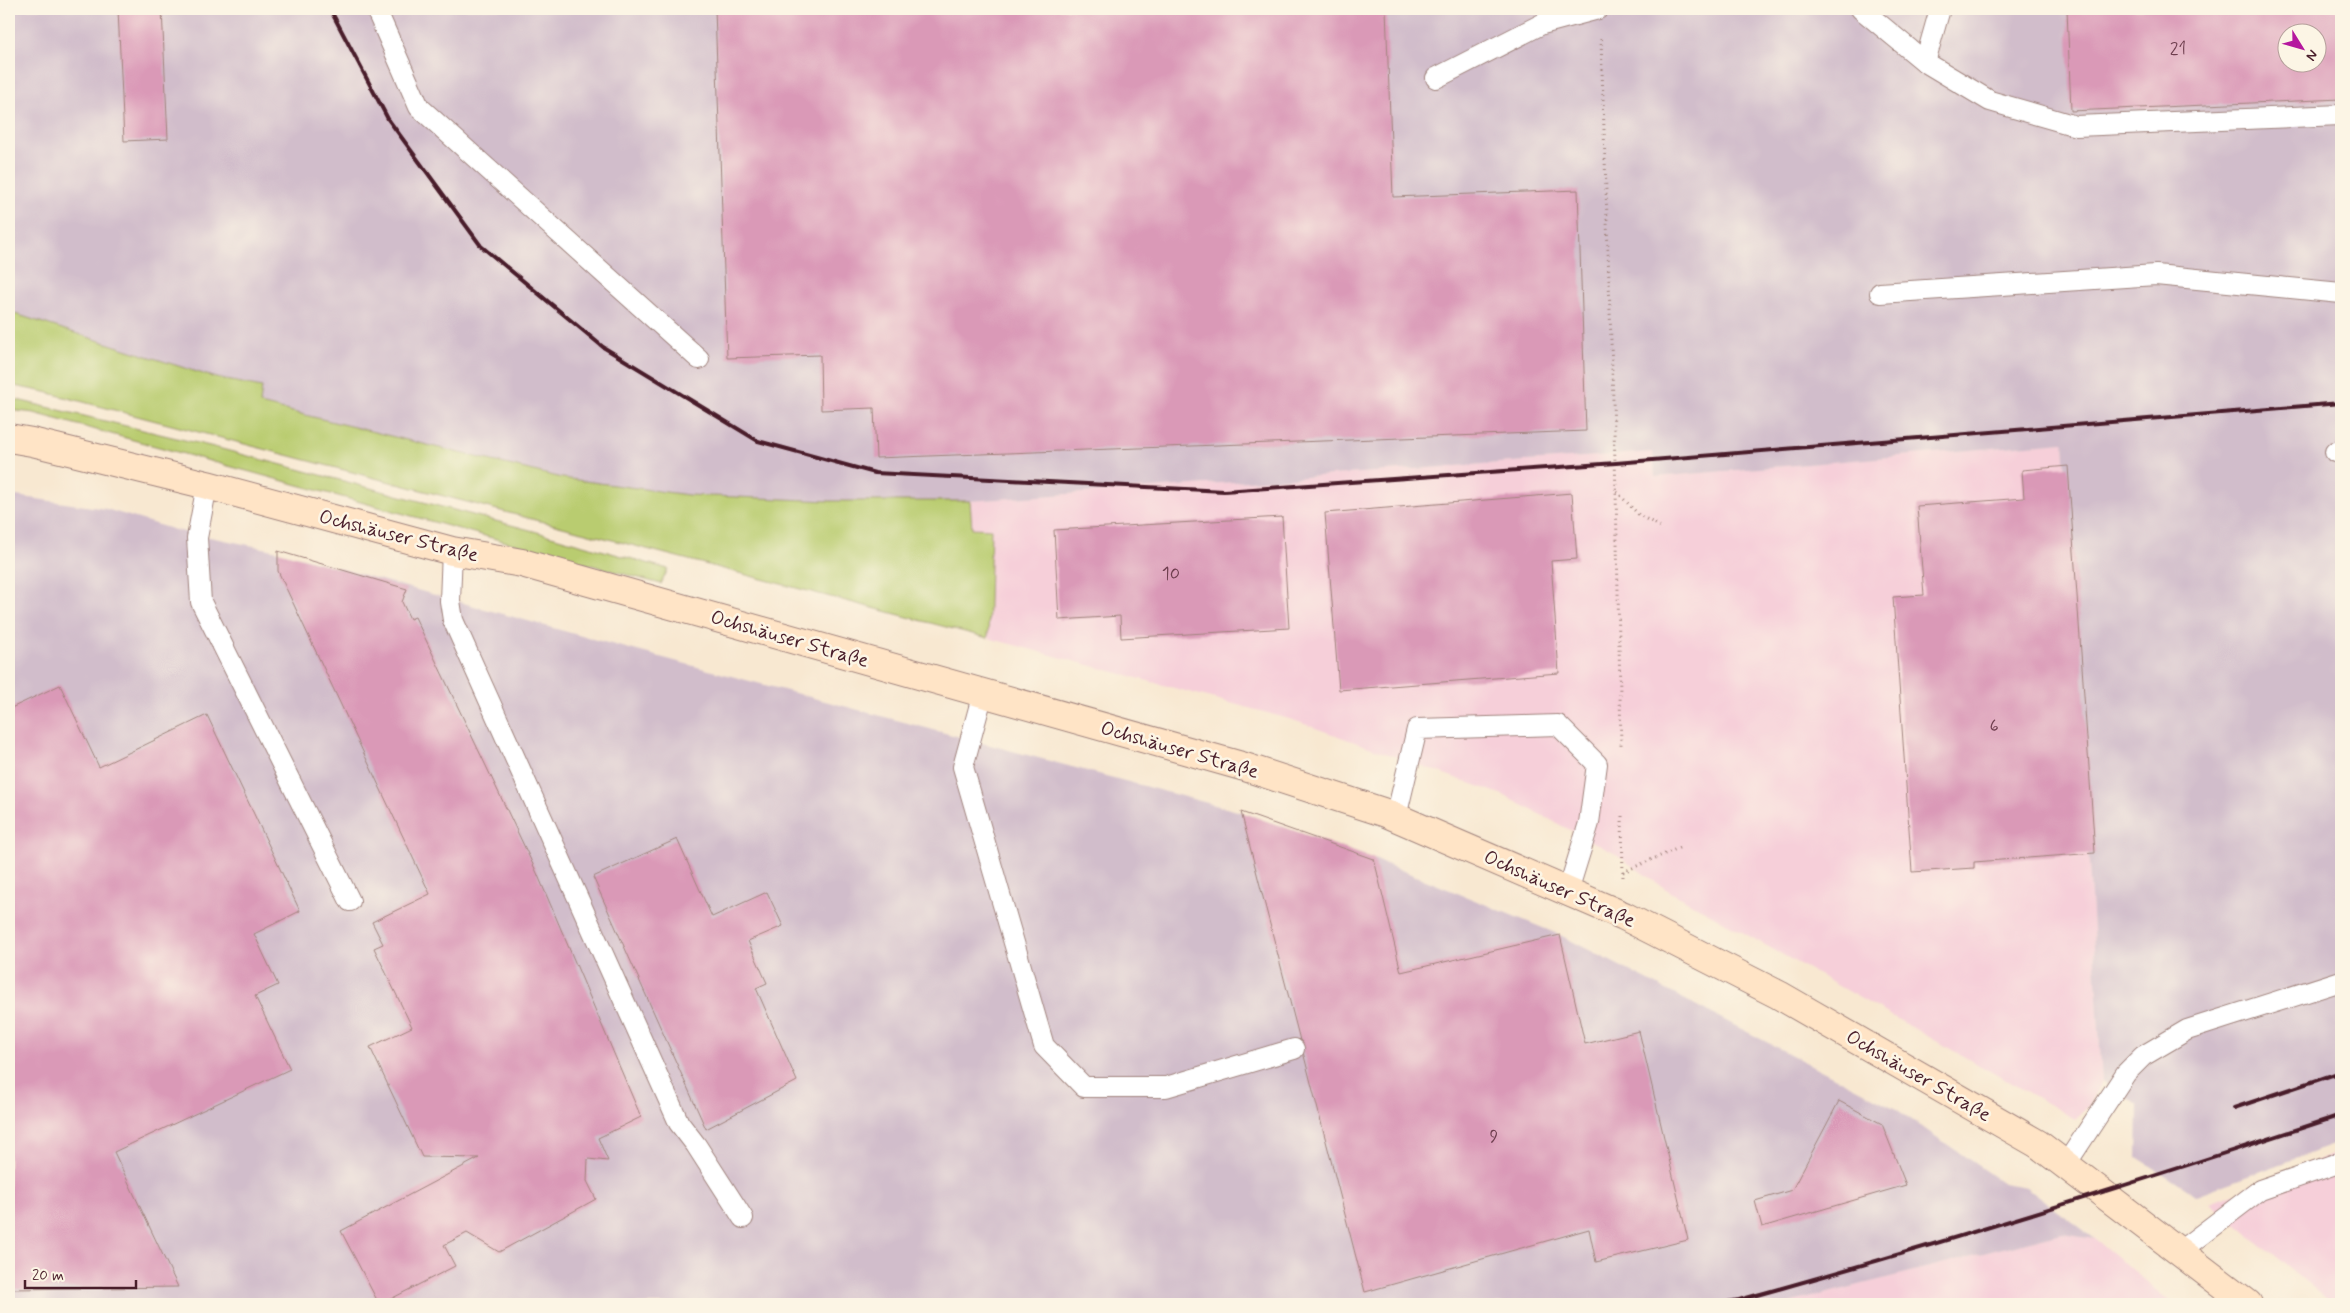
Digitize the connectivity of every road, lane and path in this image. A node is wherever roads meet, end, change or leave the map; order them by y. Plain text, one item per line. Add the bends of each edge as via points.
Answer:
1 (376, 9) edge
2 (1598, 9) edge
3 (1861, 9) edge
4 (1940, 9) edge
5 (1601, 35) dead end
6 (1925, 62) junction
7 (1436, 78) dead end
8 (2341, 116) edge
9 (1880, 293) dead end
10 (2341, 293) edge
11 (700, 359) dead end
12 (9, 438) edge
13 (207, 485) junction
14 (1616, 492) junction
15 (1663, 528) dead end
16 (452, 551) junction
17 (983, 693) junction
18 (1621, 755) dead end
19 (1622, 814) dead end
20 (1396, 817) junction
21 (1681, 848) dead end
22 (1623, 872) junction
23 (1568, 891) junction
24 (350, 901) dead end
25 (1624, 916) junction
26 (2341, 982) edge
27 (1294, 1049) dead end
28 (2341, 1162) edge
29 (2066, 1164) junction
30 (743, 1218) dead end
31 (2180, 1251) junction
32 (2248, 1304) edge

1 - 11 lane via 419,107
2 - 7 lane via 1542,24
3 - 6 lane
4 - 6 lane
5 - 14 path
6 - 8 lane via 1990,101 2076,126
9 - 10 lane via 2156,275
12 - 13 street, Ochshäuser Straße
13 - 16 street, Ochshäuser Straße
13 - 24 lane via 197,538 201,602
14 - 15 path via 1639,515
14 - 18 path
16 - 17 street, Ochshäuser Straße via 522,563
16 - 30 lane via 450,601 454,620 679,1123
17 - 20 street, Ochshäuser Straße via 1245,766
17 - 27 lane via 963,767 1044,1046 1084,1087 1166,1087
19 - 22 path
20 - 23 street, Ochshäuser Straße
20 - 23 lane via 1417,729 1558,725 1597,764 1589,823
21 - 22 path
22 - 25 path
23 - 25 street, Ochshäuser Straße
25 - 29 street, Ochshäuser Straße via 1778,995 2038,1144
26 - 29 lane via 2187,1030 2143,1056 2126,1073
28 - 31 lane via 2260,1190
29 - 31 street, Ochshäuser Straße
31 - 32 street, Ochshäuser Straße

